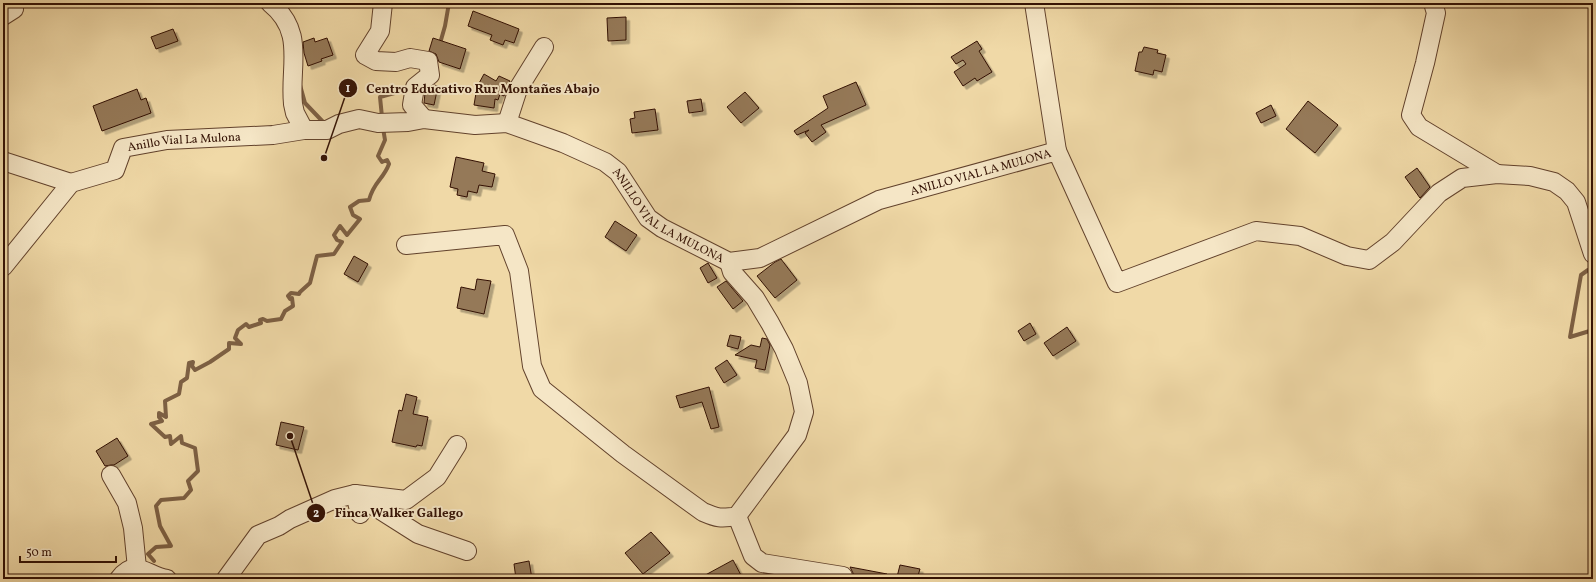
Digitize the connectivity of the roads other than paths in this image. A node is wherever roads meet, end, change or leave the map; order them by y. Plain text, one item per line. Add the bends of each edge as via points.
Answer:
1 (270, 3) edge
2 (383, 3) edge
3 (1034, 3) edge
4 (1433, 3) edge
5 (544, 47) dead end
6 (424, 119) junction
7 (507, 123) junction
8 (333, 127) joint
9 (304, 130) junction
10 (1057, 151) junction
11 (3, 161) edge
12 (1497, 174) junction
13 (71, 183) junction
14 (406, 245) dead end
15 (671, 246) dead end
16 (1593, 254) edge
17 (3, 267) edge
18 (730, 267) junction
19 (457, 445) dead end
20 (111, 475) dead end
21 (355, 494) junction
22 (360, 514) dead end
23 (737, 516) junction
24 (467, 551) dead end
25 (137, 568) junction
26 (843, 576) dead end
27 (119, 579) edge
28 (167, 579) edge
29 (226, 579) edge

1 - 9 street via 281,12 291,34 294,50 293,104
2 - 6 street via 380,31 365,55 376,61 396,62 410,58 428,61 430,74 415,87 412,105
3 - 10 street
4 - 12 street via 1436,13 1411,115 1419,127
5 - 7 street via 518,89
6 - 7 street, ANILLO VIAL LA MULONA via 475,125
6 - 8 street, ANILLO VIAL LA MULONA via 378,123 359,119
7 - 18 street, ANILLO VIAL LA MULONA via 563,143 605,162 618,172 648,218
8 - 9 street, Anillo Vial La Mulona
9 - 13 street, Anillo Vial La Mulona via 273,135 167,140 123,148 115,170
10 - 12 street, ANILLO VIAL LA MULONA via 1117,283 1256,231 1300,236 1347,256 1369,260 1393,242 1438,193 1462,178
10 - 18 street, ANILLO VIAL LA MULONA via 879,200 760,258
11 - 13 street
12 - 16 street, ANILLO VIAL LA MULONA via 1530,176 1554,182 1567,191 1576,202
13 - 17 street
14 - 23 street via 505,235 519,271 532,366 542,389 623,454 703,512 716,518
15 - 18 street
18 - 23 street via 754,298 784,349 798,383 804,412 797,435
19 - 21 street via 437,477 406,500
20 - 25 street via 127,503
21 - 22 street
21 - 24 street via 418,534
21 - 29 street via 335,498 258,535
23 - 26 street via 753,556 762,563
25 - 27 street via 125,572
25 - 28 street

